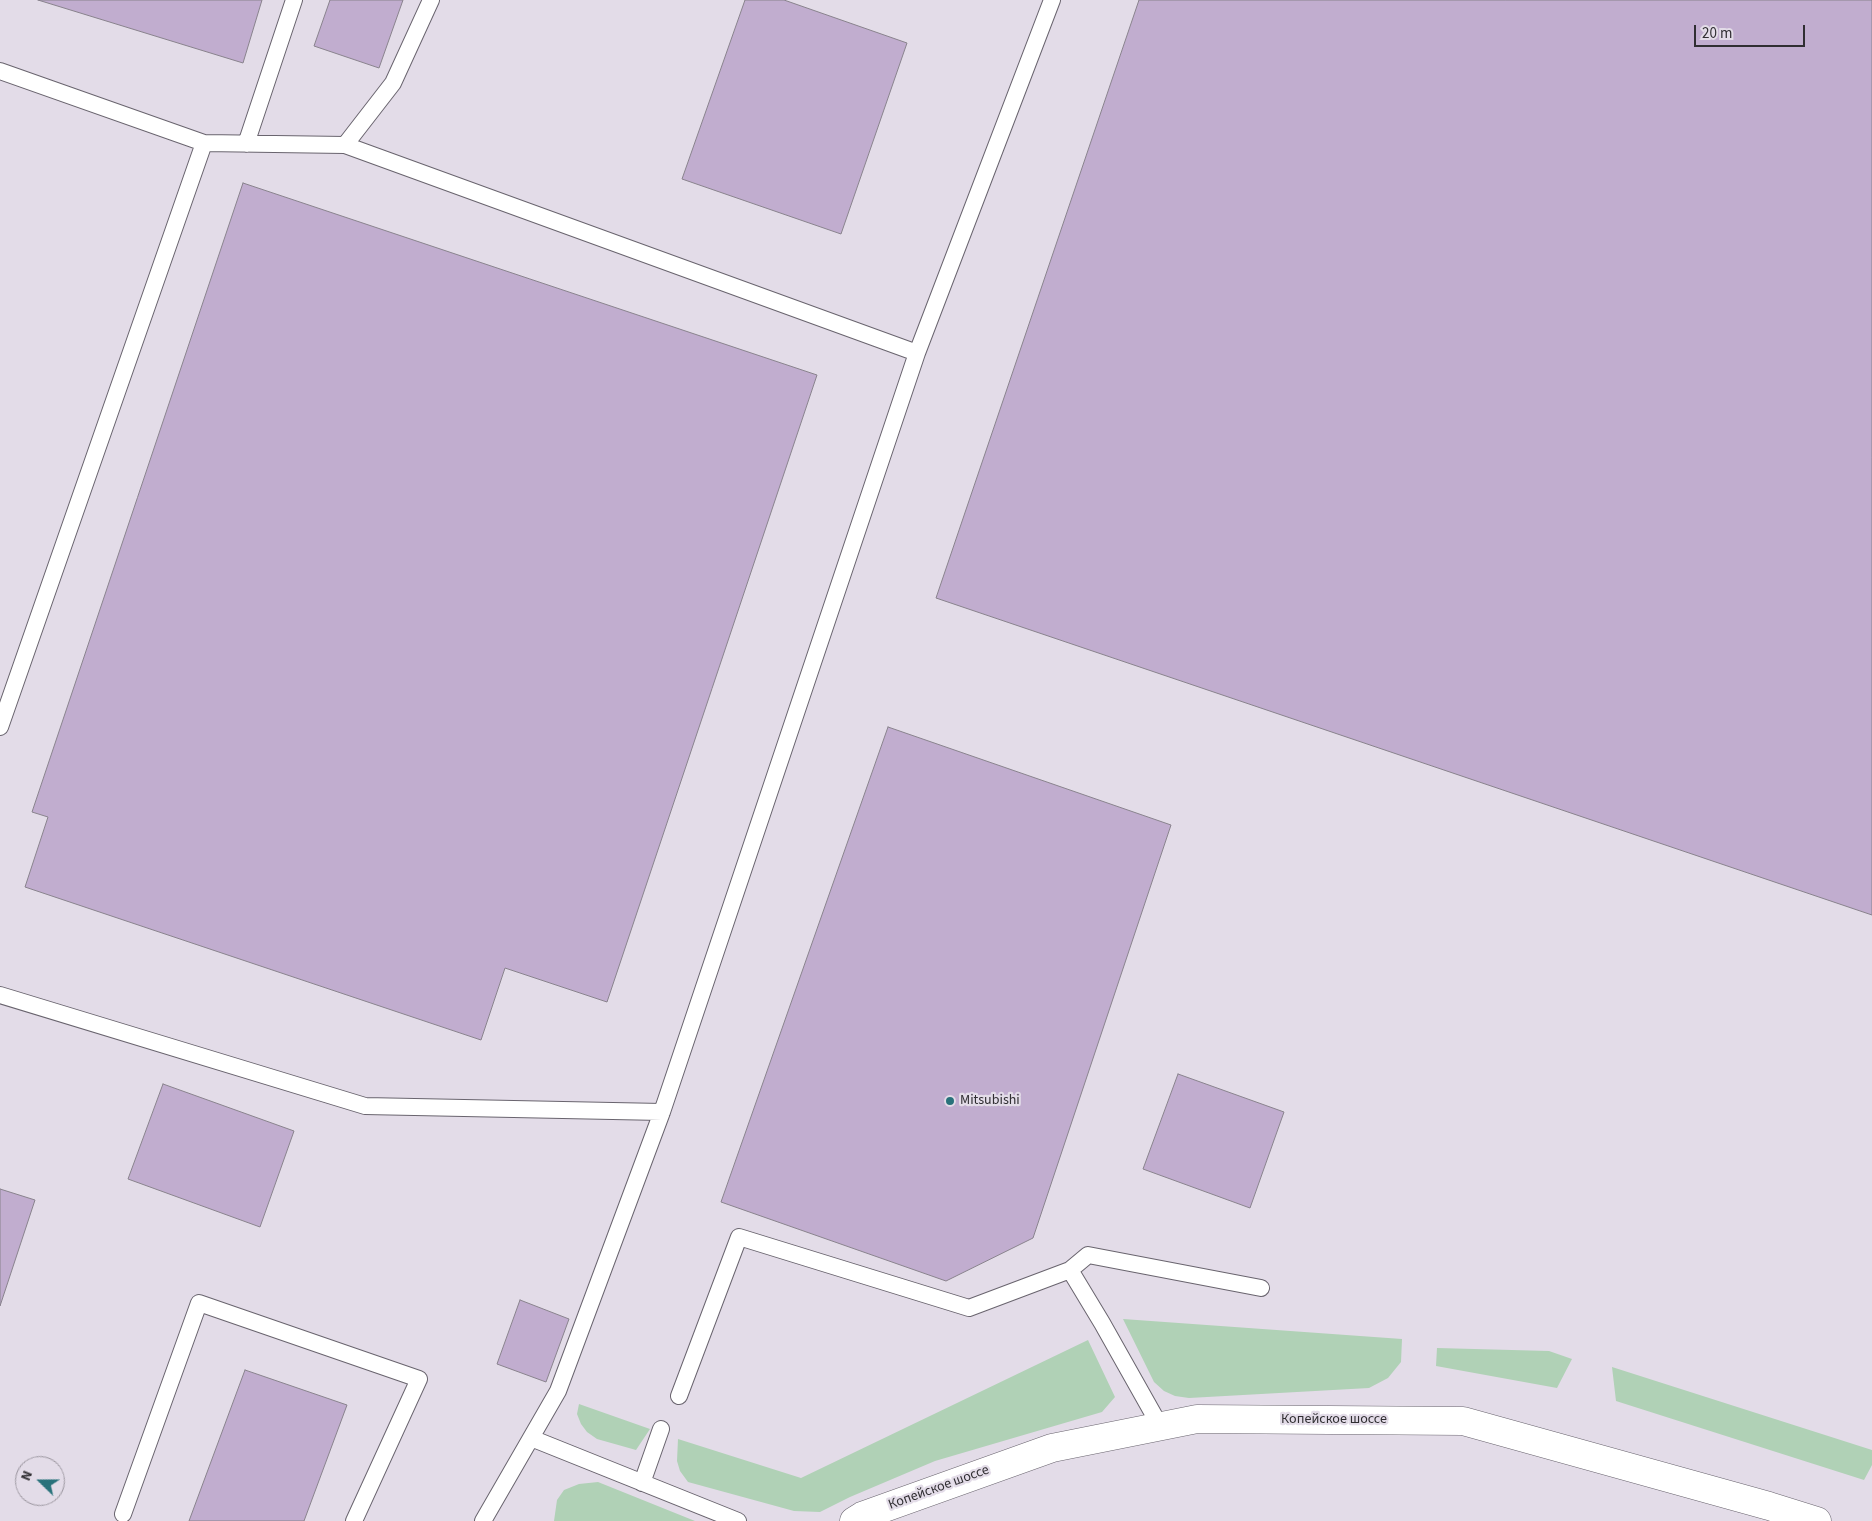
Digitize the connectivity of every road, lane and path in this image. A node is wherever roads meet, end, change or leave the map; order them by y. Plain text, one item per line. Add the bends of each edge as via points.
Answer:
1 (294, 0) edge
2 (431, 0) edge
3 (1052, 0) edge
4 (0, 71) edge
5 (204, 143) junction
6 (246, 144) junction
7 (344, 145) junction
8 (917, 353) junction
9 (0, 727) edge
10 (0, 995) edge
11 (662, 1112) junction
12 (1070, 1270) junction
13 (1261, 1288) dead end
14 (679, 1396) dead end
15 (1160, 1426) junction
16 (661, 1430) dead end
17 (532, 1438) junction
18 (642, 1482) junction
19 (1765, 1513) edge
20 (123, 1514) dead end
21 (485, 1520) edge
22 (354, 1521) edge
23 (738, 1521) edge
24 (854, 1521) edge
25 (1817, 1521) edge

1 - 6 lane
2 - 7 lane via 393,84
3 - 8 lane
4 - 5 lane
5 - 6 lane
5 - 9 lane
6 - 7 lane
7 - 8 lane
8 - 11 lane
10 - 11 lane via 365,1106
11 - 17 lane via 558,1392
12 - 13 lane via 1088,1255
12 - 14 lane via 969,1308 739,1237
12 - 15 lane
15 - 19 street, Копейское шоссе via 1198,1419 1463,1421
15 - 24 street, Копейское шоссе via 1052,1448
16 - 18 lane
17 - 18 lane
17 - 21 lane
18 - 23 lane
19 - 25 street, Копейское шоссе
20 - 22 lane via 199,1303 419,1379

